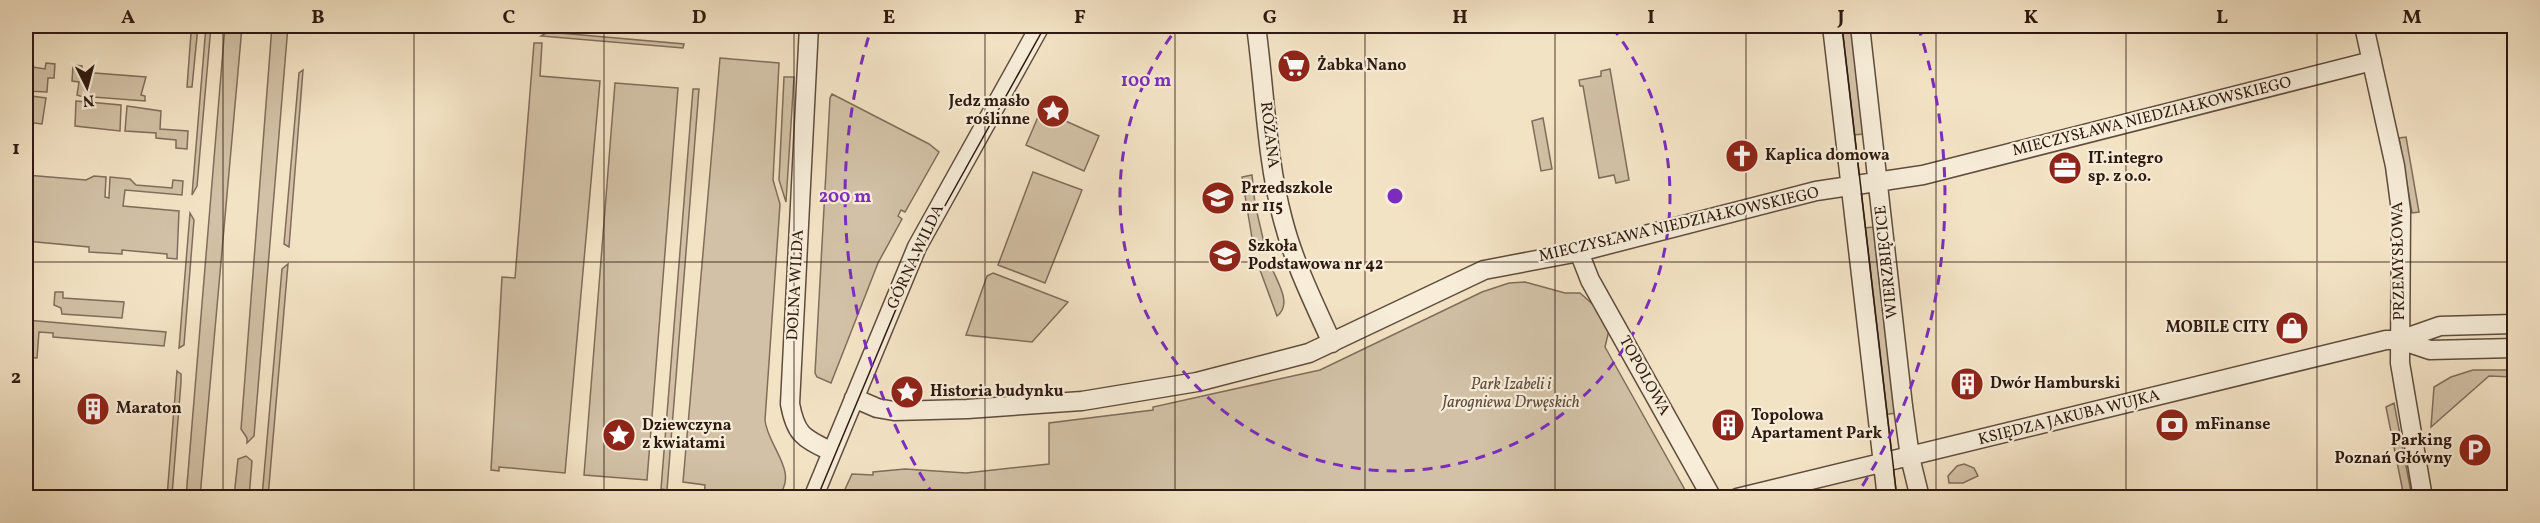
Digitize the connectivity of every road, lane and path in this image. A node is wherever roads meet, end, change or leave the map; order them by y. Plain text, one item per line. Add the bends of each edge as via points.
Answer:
1 (809, 26) edge
2 (1040, 26) edge
3 (1256, 26) edge
4 (1832, 26) edge
5 (1860, 26) edge
6 (2364, 26) edge
7 (2372, 61) junction
8 (1878, 183) junction
9 (1850, 187) junction
10 (1579, 252) junction
11 (2514, 324) edge
12 (2400, 340) junction
13 (1332, 343) junction
14 (2514, 348) edge
15 (854, 398) junction
16 (832, 452) junction
17 (1910, 457) junction
18 (1881, 463) junction
19 (813, 498) edge
20 (1712, 498) edge
21 (1737, 498) edge
22 (1887, 498) edge
23 (1920, 498) edge
24 (2423, 498) edge

1 - 16 street, DOLNA WILDA via 790,404 793,422 801,435
2 - 15 street, GÓRNA WILDA via 922,238
3 - 13 street, RÓŻANA via 1283,220 1296,262
4 - 9 street, WIERZBIĘCICE
5 - 8 street, WIERZBIĘCICE
6 - 7 street, PRZEMYSŁOWA
7 - 8 street, MIECZYSŁAWA NIEDZIAŁKOWSKIEGO via 1923,175
7 - 12 street, PRZEMYSŁOWA via 2401,211
8 - 9 street, MIECZYSŁAWA NIEDZIAŁKOWSKIEGO
8 - 17 street, WIERZBIĘCICE
9 - 10 street, MIECZYSŁAWA NIEDZIAŁKOWSKIEGO via 1816,191
9 - 18 street, WIERZBIĘCICE
10 - 13 street, MIECZYSŁAWA NIEDZIAŁKOWSKIEGO via 1499,266 1469,276
10 - 20 street, TOPOLOWA via 1590,280
11 - 12 street, KSIĘDZA JAKUBA WUJKA via 2440,326
12 - 14 street, KSIĘDZA JAKUBA WUJKA via 2430,350
12 - 17 street, KSIĘDZA JAKUBA WUJKA via 2386,340
12 - 24 street, PRZEMYSŁOWA via 2402,387
13 - 15 street, MIECZYSŁAWA NIEDZIAŁKOWSKIEGO via 1283,361 1197,382 1082,401 894,411
15 - 16 street, GÓRNA WILDA
16 - 19 street, GÓRNA WILDA
17 - 18 street, KSIĘDZA JAKUBA WUJKA
17 - 23 street, WIERZBIĘCICE
18 - 21 street, KSIĘDZA JAKUBA WUJKA
18 - 22 street, WIERZBIĘCICE

